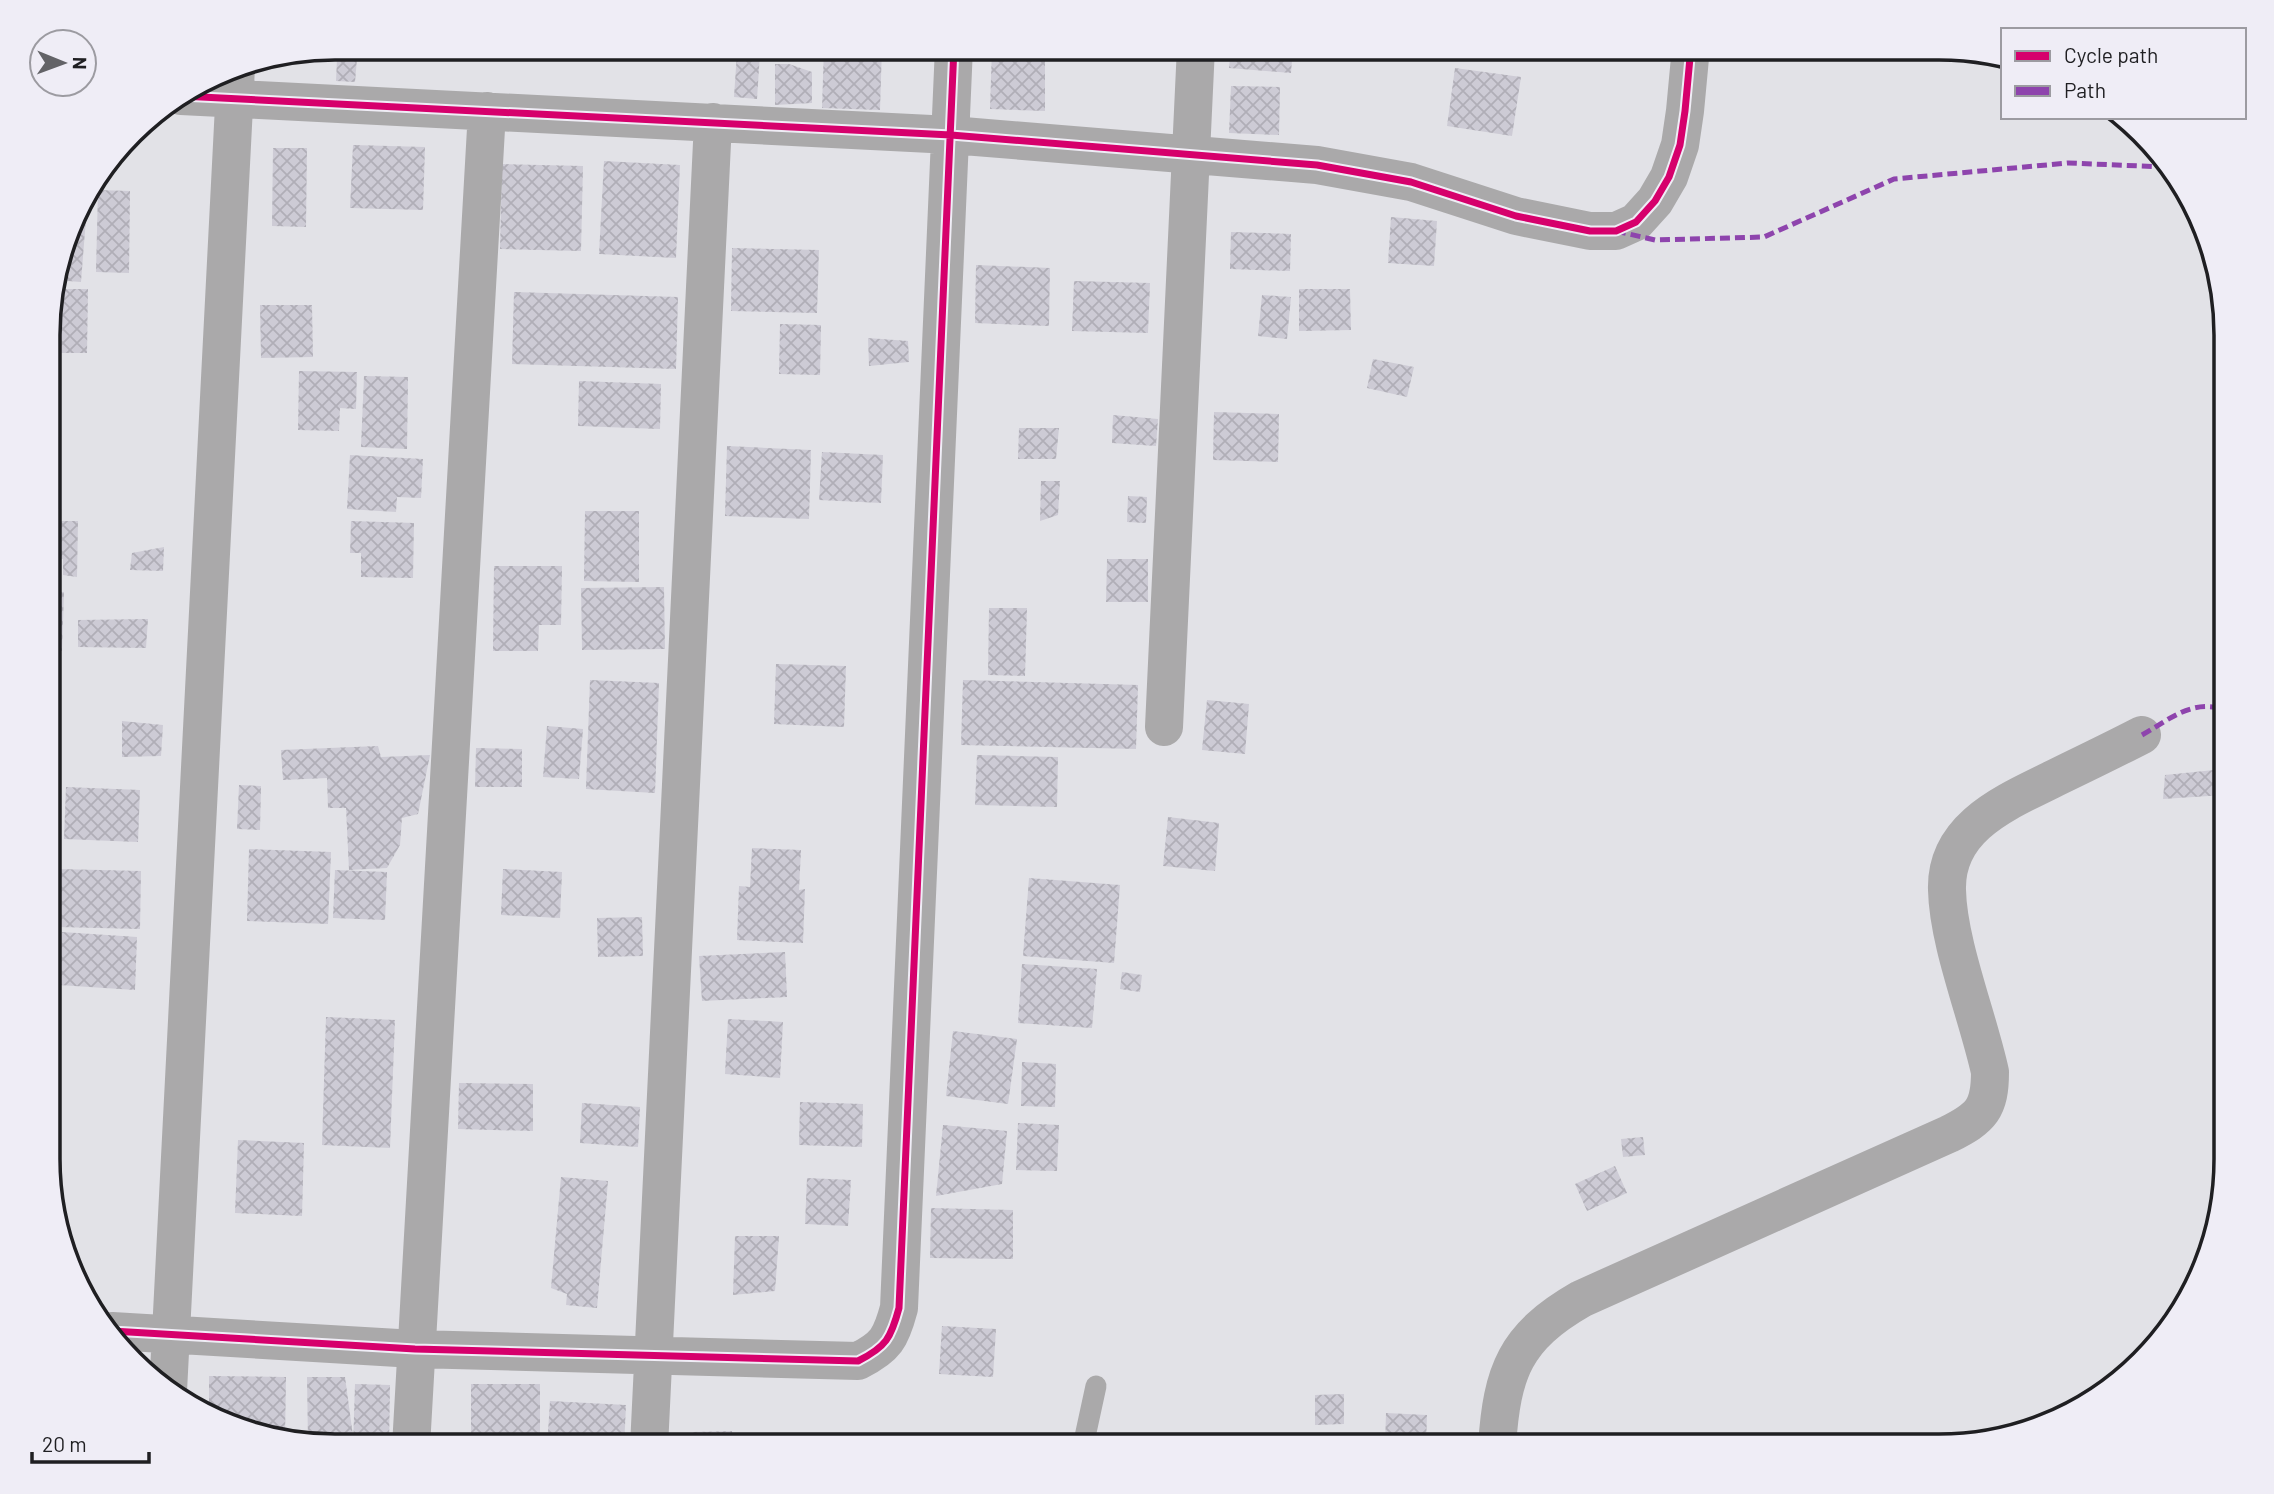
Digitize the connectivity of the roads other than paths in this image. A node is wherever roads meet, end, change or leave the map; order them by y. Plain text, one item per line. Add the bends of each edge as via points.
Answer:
1 (954, 60) edge
2 (1195, 60) edge
3 (1690, 60) edge
4 (235, 83) edge
5 (212, 89) edge
6 (486, 111) junction
7 (713, 122) junction
8 (951, 135) junction
9 (1191, 157) junction
10 (1164, 727) dead end
11 (2142, 735) dead end
12 (120, 1332) edge
13 (171, 1335) junction
14 (415, 1349) junction
15 (654, 1355) junction
16 (169, 1379) edge
17 (1097, 1386) dead end
18 (412, 1434) edge
19 (650, 1434) edge
20 (1086, 1434) edge
21 (1499, 1434) edge

1 - 8 street
2 - 9 street
3 - 9 street via 1683,122 1669,177 1636,222 1616,231 1590,231 1516,216 1368,173
4 - 5 street
4 - 6 street
4 - 13 street
6 - 7 street
6 - 14 street
7 - 8 street
7 - 15 street
8 - 9 street
8 - 15 street via 899,1308 893,1331 879,1350 858,1361
9 - 10 street
11 - 21 street via 1993,809 1968,831 1951,858 1947,888 1951,923 1990,1072 1990,1095 1983,1112 1949,1135 1556,1314 1533,1331 1517,1355 1506,1386
12 - 13 street
13 - 14 street
13 - 16 street
14 - 15 street
14 - 18 street
15 - 19 street
17 - 20 lane

